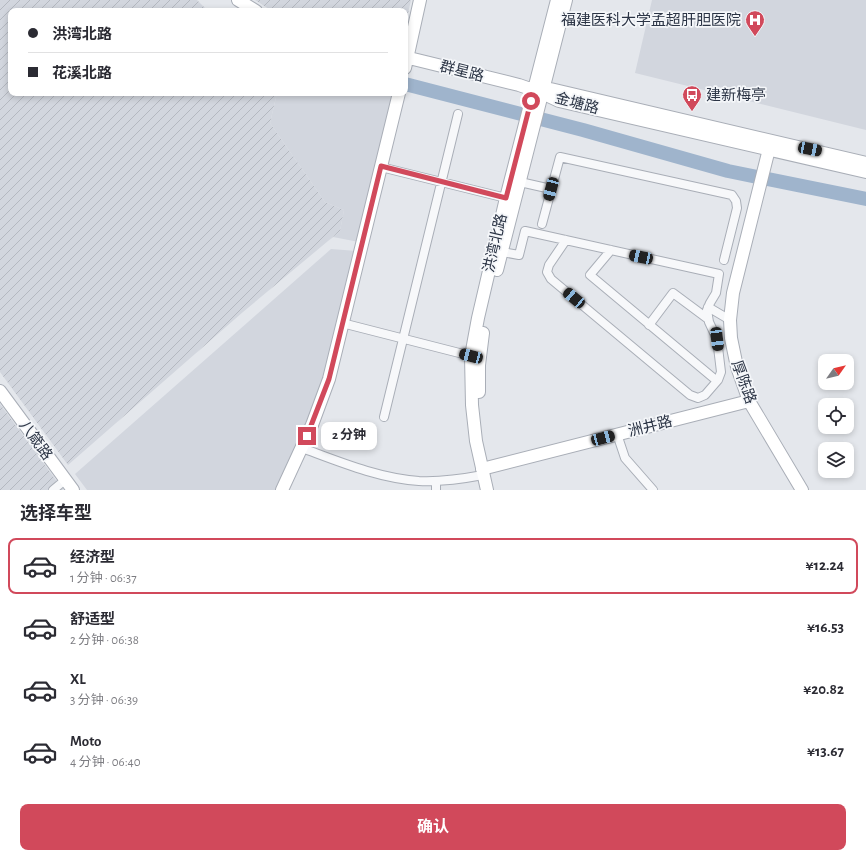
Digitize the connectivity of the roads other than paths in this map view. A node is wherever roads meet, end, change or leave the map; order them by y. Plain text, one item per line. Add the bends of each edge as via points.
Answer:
1 (238, 0) edge
2 (420, 0) edge
3 (557, 0) edge
4 (566, 0) edge
5 (251, 8) edge
6 (408, 52) edge
7 (408, 61) edge
8 (519, 85) joint
9 (538, 89) junction
10 (398, 96) edge
11 (458, 114) dead end
12 (531, 119) junction
13 (769, 149) junction
14 (866, 162) edge
15 (381, 166) junction
16 (866, 172) edge
17 (441, 182) junction
18 (520, 182) junction
19 (551, 189) junction
20 (506, 198) junction
21 (542, 224) dead end
22 (566, 240) junction
23 (611, 250) junction
24 (502, 252) junction
25 (724, 260) dead end
26 (708, 307) junction
27 (708, 319) junction
28 (730, 320) junction
29 (342, 323) junction
30 (649, 325) junction
31 (404, 338) junction
32 (471, 356) junction
33 (717, 381) junction
34 (0, 391) edge
35 (749, 400) junction
36 (384, 418) dead end
37 (617, 434) junction
38 (302, 448) junction
39 (485, 470) junction
40 (65, 480) junction
41 (436, 481) junction
42 (53, 490) edge
43 (73, 490) edge
44 (282, 490) edge
45 (436, 490) edge
46 (487, 490) edge
47 (494, 490) edge
48 (653, 490) edge
49 (802, 490) edge

1 - 5 main road
2 - 6 main road
3 - 9 main road, 洪湾北路
4 - 9 main road, 洪湾北路
7 - 8 main road, 群星路
8 - 9 main road, 金塘路
9 - 12 main road, 洪湾北路
9 - 13 main road, 金塘路 via 559,101
9 - 14 main road, 金塘路
10 - 15 main road
11 - 17 street
12 - 18 main road, 洪湾北路
12 - 20 main road, 洪湾北路
13 - 16 main road, 金塘路
13 - 28 main road, 厚陈路 via 736,278
15 - 17 street
15 - 29 main road
17 - 20 street
17 - 31 street
18 - 19 street
18 - 24 main road, 洪湾北路
19 - 21 street
19 - 25 street via 560,157 729,193 734,197 737,208
20 - 32 main road, 洪湾北路
22 - 23 street
22 - 24 street via 525,231 519,255
22 - 33 street via 549,265 547,272 551,278 694,398 702,398
23 - 26 street via 718,274 716,293
23 - 30 street via 590,275
24 - 39 main road, 洪湾北路 via 487,315 479,365 480,418
26 - 27 street
26 - 28 street
27 - 30 street via 673,293
27 - 33 street via 717,339 721,368
28 - 35 main road, 厚陈路 via 733,353
29 - 31 street
29 - 38 main road via 329,379
30 - 33 street
31 - 32 street
31 - 36 street
32 - 39 main road, 洪湾北路 via 476,441
34 - 40 main road, 八箴路
35 - 37 main road, 洲井路
35 - 49 main road, 厚陈路
37 - 39 main road, 洲井路
37 - 48 street via 625,458
38 - 41 street via 372,472 412,480
38 - 44 main road
39 - 41 street
39 - 46 main road, 洪湾北路
39 - 47 main road, 洪湾北路
40 - 42 street
40 - 43 main road, 八箴路
41 - 45 street

